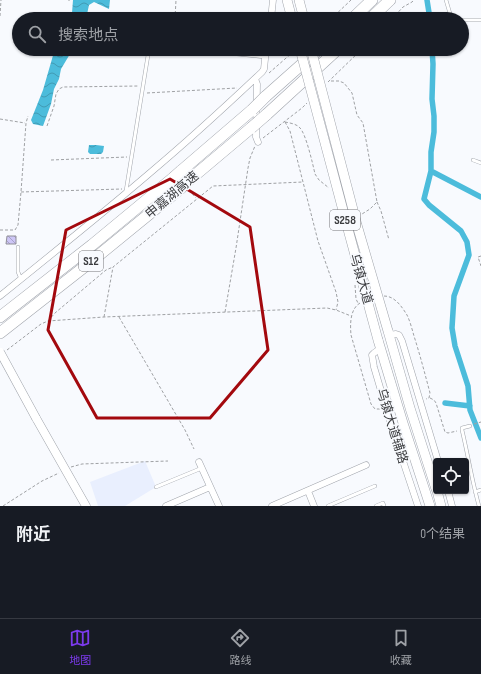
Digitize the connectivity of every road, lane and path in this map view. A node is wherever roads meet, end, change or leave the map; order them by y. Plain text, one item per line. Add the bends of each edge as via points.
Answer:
1 (1, 0) edge
2 (176, 0) edge
3 (273, 0) edge
4 (287, 0) edge
5 (299, 0) edge
6 (352, 0) edge
7 (372, 0) edge
8 (390, 0) edge
9 (414, 0) edge
10 (446, 0) edge
11 (175, 12) edge
12 (272, 12) edge
13 (290, 12) edge
14 (302, 12) edge
15 (338, 12) edge
16 (359, 12) edge
17 (377, 12) edge
18 (398, 12) edge
19 (450, 12) edge
20 (0, 16) edge
21 (469, 20) edge
22 (481, 20) edge
23 (148, 56) edge
24 (256, 56) edge
25 (288, 56) edge
26 (302, 56) edge
27 (311, 56) edge
28 (313, 56) edge
29 (330, 56) edge
30 (355, 56) edge
31 (265, 57) joint
32 (262, 72) junction
33 (255, 79) junction
34 (329, 81) junction
35 (143, 86) junction
36 (324, 86) dead end
37 (239, 88) dead end
38 (142, 93) junction
39 (308, 103) dead end
40 (28, 116) dead end
41 (0, 119) edge
42 (285, 121) junction
43 (26, 123) junction
44 (47, 126) dead end
45 (258, 142) junction
46 (131, 157) junction
47 (51, 160) dead end
48 (473, 160) dead end
49 (481, 163) edge
50 (303, 182) junction
51 (245, 184) junction
52 (126, 191) junction
53 (332, 191) dead end
54 (22, 192) junction
55 (377, 202) junction
56 (359, 216) dead end
57 (0, 230) edge
58 (389, 240) dead end
59 (18, 247) dead end
60 (481, 256) edge
61 (481, 266) edge
62 (113, 267) junction
63 (21, 279) junction
64 (354, 280) dead end
65 (0, 296) edge
66 (358, 304) dead end
67 (336, 310) junction
68 (225, 313) junction
69 (351, 316) dead end
70 (0, 317) edge
71 (104, 317) junction
72 (119, 317) junction
73 (48, 321) junction
74 (0, 333) edge
75 (388, 333) junction
76 (379, 344) junction
77 (3, 352) edge
78 (429, 398) dead end
79 (481, 422) edge
80 (470, 426) joint
81 (462, 430) junction
82 (194, 449) dead end
83 (437, 458) edge
84 (168, 460) dead end
85 (200, 465) joint
86 (366, 466) dead end
87 (65, 470) junction
88 (433, 481) edge
89 (375, 486) dead end
90 (156, 487) dead end
91 (210, 487) junction
92 (481, 490) edge
93 (308, 491) junction
94 (475, 492) junction
95 (437, 494) edge
96 (449, 494) edge
97 (3, 506) edge
98 (86, 506) edge
99 (166, 506) edge
100 (218, 506) edge
101 (272, 506) edge
102 (314, 506) edge
103 (328, 506) edge
104 (376, 506) edge
105 (384, 506) edge
106 (418, 506) edge
107 (430, 506) edge
108 (441, 506) edge
109 (452, 506) edge
110 (479, 506) edge

1 - 20 path
2 - 11 path
3 - 12 street
4 - 13 main road
5 - 14 main road
6 - 15 path
7 - 16 highway
8 - 17 highway
9 - 18 path
10 - 19 lane
21 - 22 lane
23 - 35 lane
24 - 31 lane
25 - 32 path via 268,73
26 - 76 main road, 乌镇大道 / S258, bridge
27 - 70 highway, 申嘉湖高速 / S12, bridge via 177,175
28 - 75 main road, 乌镇大道 / S258, bridge
29 - 74 highway, 申嘉湖高速 / S12, bridge via 185,184
30 - 34 path
31 - 32 street
32 - 33 street
33 - 45 street
33 - 52 street
34 - 36 path
34 - 55 path via 344,83 352,93 355,110 363,123
35 - 38 lane
35 - 44 path via 60,88
37 - 38 path
38 - 46 lane
39 - 42 path
40 - 43 path
41 - 43 path
42 - 45 path
42 - 50 path
42 - 53 path via 300,127 315,174
43 - 54 path
45 - 51 path via 250,158
46 - 47 path
46 - 52 lane
48 - 49 lane
50 - 51 path
50 - 67 path via 318,241 336,292
51 - 62 path via 213,186
51 - 68 path
52 - 54 path
52 - 63 street
54 - 57 path via 18,226 15,230
55 - 56 path via 370,210
55 - 58 path
59 - 63 lane via 18,272
60 - 61 path via 478,257
62 - 71 path
62 - 73 path via 106,270
63 - 65 street
64 - 66 path
67 - 68 path via 328,308
67 - 69 path
68 - 72 path
71 - 72 path
71 - 73 path
72 - 82 path
73 - 77 path
75 - 83 street via 399,335 402,341
75 - 88 main road, 乌镇大道 / S258
76 - 106 street, 乌镇大道辅路 via 372,355 374,367
76 - 107 main road, 乌镇大道 / S258
77 - 87 street, bridge
78 - 81 path via 436,403 445,432
79 - 80 path
80 - 81 lane
81 - 94 lane
84 - 87 path via 82,464
85 - 90 lane
85 - 91 street
86 - 93 street
87 - 97 path via 42,481
87 - 98 street
89 - 103 lane
91 - 99 street
91 - 100 street
92 - 94 lane
93 - 101 street
93 - 102 street
94 - 110 lane
95 - 108 main road, 乌镇大道 / S258
96 - 109 street
104 - 105 lane via 382,503

